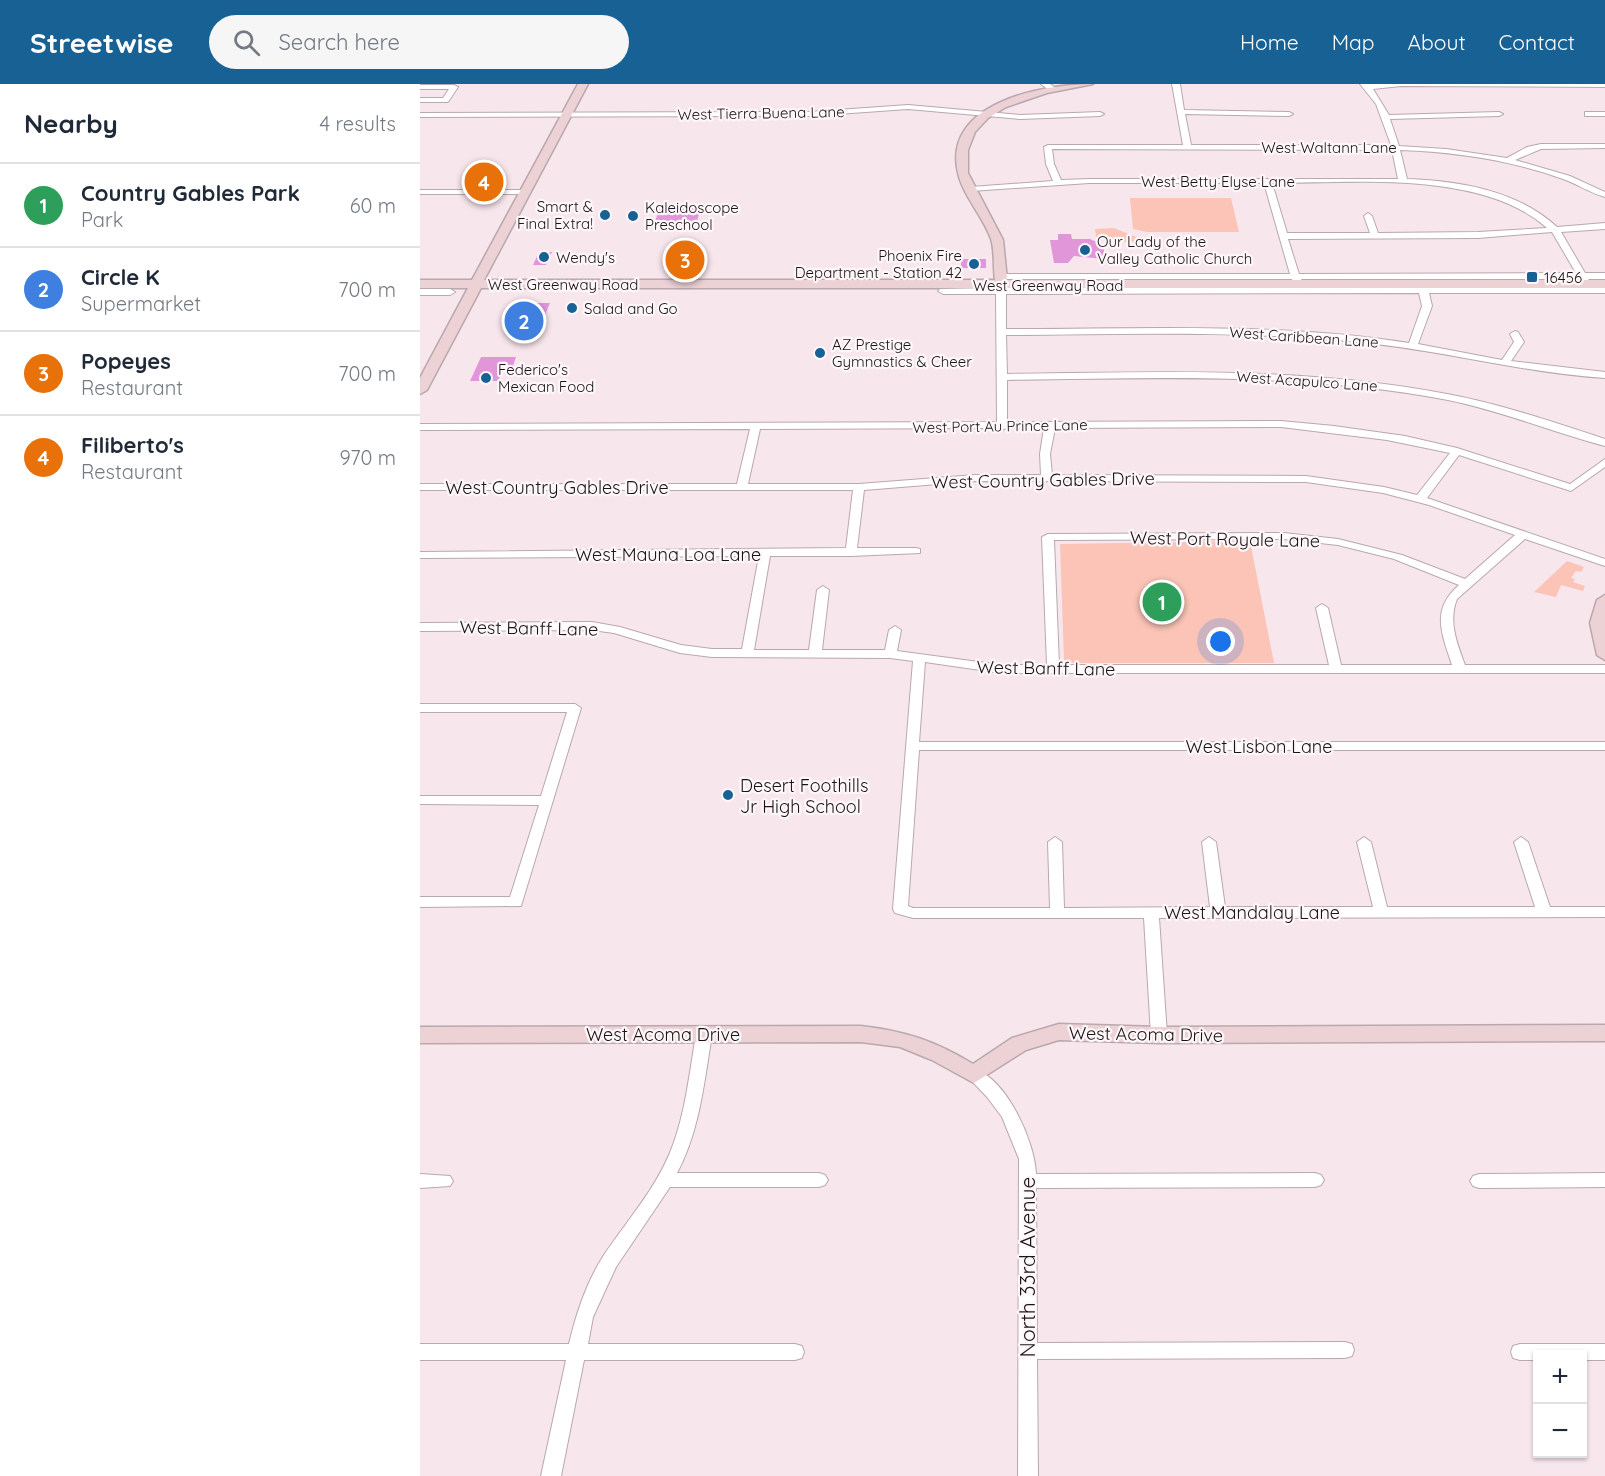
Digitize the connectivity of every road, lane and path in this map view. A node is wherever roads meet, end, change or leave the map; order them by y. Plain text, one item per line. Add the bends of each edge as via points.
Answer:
1 (583, 84) edge
2 (1088, 84) edge
3 (1176, 84) edge
4 (1514, 84) edge
5 (1604, 85) edge
6 (1049, 86) edge
7 (1366, 86) edge
8 (420, 87) edge
9 (420, 100) edge
10 (1180, 112) junction
11 (566, 114) junction
12 (986, 114) junction
13 (1100, 114) dead end
14 (1289, 114) dead end
15 (1499, 114) dead end
16 (1588, 114) dead end
17 (1605, 114) edge
18 (420, 115) edge
19 (1384, 117) junction
20 (1605, 146) edge
21 (1188, 147) junction
22 (1396, 147) junction
23 (1508, 161) junction
24 (1267, 181) junction
25 (1402, 181) junction
26 (1058, 182) junction
27 (1605, 186) edge
28 (1465, 188) junction
29 (971, 189) junction
30 (1592, 189) junction
31 (420, 192) edge
32 (526, 192) junction
33 (1605, 195) edge
34 (1455, 197) dead end
35 (1368, 216) dead end
36 (1605, 226) edge
37 (1555, 231) junction
38 (1283, 236) junction
39 (1375, 236) junction
40 (1605, 276) edge
41 (1296, 280) junction
42 (1584, 280) junction
43 (420, 284) edge
44 (478, 284) junction
45 (1001, 284) junction
46 (1605, 284) edge
47 (1421, 287) junction
48 (1605, 290) edge
49 (943, 291) dead end
50 (420, 292) edge
51 (450, 292) dead end
52 (1001, 332) junction
53 (1515, 334) dead end
54 (1413, 346) junction
55 (1505, 363) junction
56 (1605, 375) edge
57 (1001, 377) junction
58 (422, 383) edge
59 (1050, 426) junction
60 (420, 427) edge
61 (1002, 427) junction
62 (755, 428) junction
63 (1605, 442) edge
64 (1457, 451) junction
65 (1605, 462) edge
66 (1047, 478) junction
67 (420, 487) edge
68 (742, 487) junction
69 (859, 487) junction
70 (1420, 500) junction
71 (1522, 534) junction
72 (916, 551) dead end
73 (765, 554) junction
74 (851, 554) junction
75 (420, 555) edge
76 (1582, 557) junction
77 (1605, 563) edge
78 (1605, 568) edge
79 (1467, 584) junction
80 (823, 590) dead end
81 (1605, 596) edge
82 (1322, 608) dead end
83 (420, 627) edge
84 (895, 630) dead end
85 (747, 654) junction
86 (815, 654) junction
87 (890, 654) junction
88 (1605, 655) edge
89 (919, 658) junction
90 (1053, 669) junction
91 (1336, 669) junction
92 (1460, 669) junction
93 (1605, 669) edge
94 (420, 708) edge
95 (912, 746) junction
96 (1605, 746) edge
97 (420, 800) edge
98 (547, 801) junction
99 (1055, 842) dead end
100 (1209, 842) dead end
101 (1364, 842) dead end
102 (1521, 842) dead end
103 (420, 902) edge
104 (1218, 912) junction
105 (1381, 912) junction
106 (1544, 912) junction
107 (1605, 912) edge
108 (1057, 913) junction
109 (1151, 913) junction
110 (1605, 1033) edge
111 (420, 1035) edge
112 (704, 1035) junction
113 (1159, 1035) junction
114 (975, 1075) junction
115 (664, 1180) junction
116 (819, 1180) dead end
117 (1315, 1180) dead end
118 (1605, 1180) edge
119 (420, 1181) edge
120 (444, 1181) dead end
121 (1028, 1181) junction
122 (1479, 1181) dead end
123 (1345, 1350) dead end
124 (1028, 1351) junction
125 (420, 1352) edge
126 (577, 1352) junction
127 (795, 1352) dead end
128 (1520, 1352) dead end
129 (1605, 1352) edge
130 (551, 1476) edge
131 (1028, 1476) edge

1 - 11 main road
2 - 6 main road
3 - 10 street
4 - 5 street
4 - 7 street
6 - 12 main road
7 - 19 street via 1373,92
8 - 9 street via 454,87 445,100
10 - 14 street
10 - 21 street
11 - 12 street, West Tierra Buena Lane via 810,114 907,107
11 - 18 street, West Tierra Buena Lane
11 - 32 main road
12 - 13 street, West Tierra Buena Lane
12 - 29 main road via 963,148 963,172
15 - 19 street
16 - 17 street
19 - 22 street
20 - 23 street via 1536,146 1522,150
21 - 22 street, West Waltann Lane
21 - 26 street, West Waltann Lane via 1048,147
22 - 23 street, West Waltann Lane
22 - 25 street
23 - 30 street, West Waltann Lane
24 - 25 street, West Betty Elyse Lane
24 - 26 street, West Betty Elyse Lane
24 - 38 street
25 - 28 street, West Betty Elyse Lane
26 - 29 street, West Betty Elyse Lane
27 - 30 street
28 - 34 street
28 - 37 street, West Betty Elyse Lane via 1535,213
29 - 45 main road via 996,237
30 - 33 street, West Waltann Lane
31 - 32 street
32 - 44 main road
35 - 39 street
36 - 37 street
37 - 39 street
37 - 42 street, West Betty Elyse Lane
38 - 39 street
38 - 41 street
40 - 42 street, West Greenway Road
41 - 42 street, West Greenway Road
41 - 45 main road, West Greenway Road
41 - 47 main road, West Greenway Road
42 - 46 main road, West Greenway Road
42 - 47 main road, West Greenway Road
43 - 44 main road, West Greenway Road
44 - 45 main road, West Greenway Road
44 - 58 main road
45 - 47 street, West Greenway Road
45 - 49 street, West Greenway Road
45 - 52 street
47 - 48 street, West Greenway Road
47 - 54 street via 1427,306
50 - 51 street
52 - 54 street, West Caribbean Lane via 1259,332
52 - 57 street
53 - 55 street via 1519,342
54 - 55 street, West Caribbean Lane
55 - 56 street, West Caribbean Lane
57 - 61 street
57 - 63 street, West Acapulco Lane via 1256,376 1354,383 1492,407
59 - 61 street, West Port Au Prince Lane
59 - 64 street, West Port Au Prince Lane via 1281,424 1384,436
59 - 66 street
60 - 62 street, West Port Au Prince Lane
61 - 62 street, West Port Au Prince Lane
62 - 68 street
64 - 65 street, West Port Au Prince Lane via 1571,488
64 - 70 street
66 - 69 street, West Country Gables Drive via 954,478
66 - 70 street, West Country Gables Drive via 1296,479 1349,484
67 - 68 street, West Country Gables Drive
68 - 69 street, West Country Gables Drive
69 - 74 street
70 - 71 street, West Country Gables Drive
71 - 76 street, West Country Gables Drive
71 - 79 street
72 - 74 street, West Mauna Loa Lane
73 - 74 street, West Mauna Loa Lane
73 - 75 street, West Mauna Loa Lane
73 - 85 street
76 - 77 street, West Country Gables Drive
76 - 78 street, West Country Gables Drive
79 - 90 street, West Port Royale Lane via 1398,557 1338,542 1284,536 1048,537
79 - 92 street via 1452,597 1446,621
80 - 86 street
81 - 88 main road via 1598,623
82 - 91 street
83 - 85 street, West Banff Lane via 592,626 695,652
84 - 87 street
85 - 86 street, West Banff Lane
86 - 87 street, West Banff Lane
87 - 89 street, West Banff Lane
89 - 90 street, West Banff Lane via 1001,669
89 - 95 street
90 - 91 street, West Banff Lane
91 - 92 street, West Banff Lane
92 - 93 street, West Banff Lane
94 - 98 street via 575,708
95 - 96 street, West Lisbon Lane
95 - 108 street, West Mandalay Lane via 900,909 913,913
97 - 98 street
98 - 103 street via 516,902
99 - 108 street
100 - 104 street
101 - 105 street
102 - 106 street
104 - 105 street, West Mandalay Lane
104 - 109 street, West Mandalay Lane
105 - 106 street, West Mandalay Lane
106 - 107 street, West Mandalay Lane
108 - 109 street, West Mandalay Lane
109 - 113 street
110 - 113 main road, West Acoma Drive
111 - 112 main road, West Acoma Drive
112 - 114 main road, West Acoma Drive via 861,1034 903,1039 940,1054
112 - 115 street via 688,1126
113 - 114 main road, West Acoma Drive via 1059,1032 1019,1044
114 - 121 street, North 33rd Avenue via 990,1087 1013,1122 1027,1159
115 - 116 street
115 - 126 street via 609,1262 584,1317
117 - 121 street
118 - 122 street
119 - 120 street
121 - 124 street, North 33rd Avenue
123 - 124 street
124 - 131 street, North 33rd Avenue
125 - 126 street
126 - 127 street
126 - 130 street
128 - 129 street

